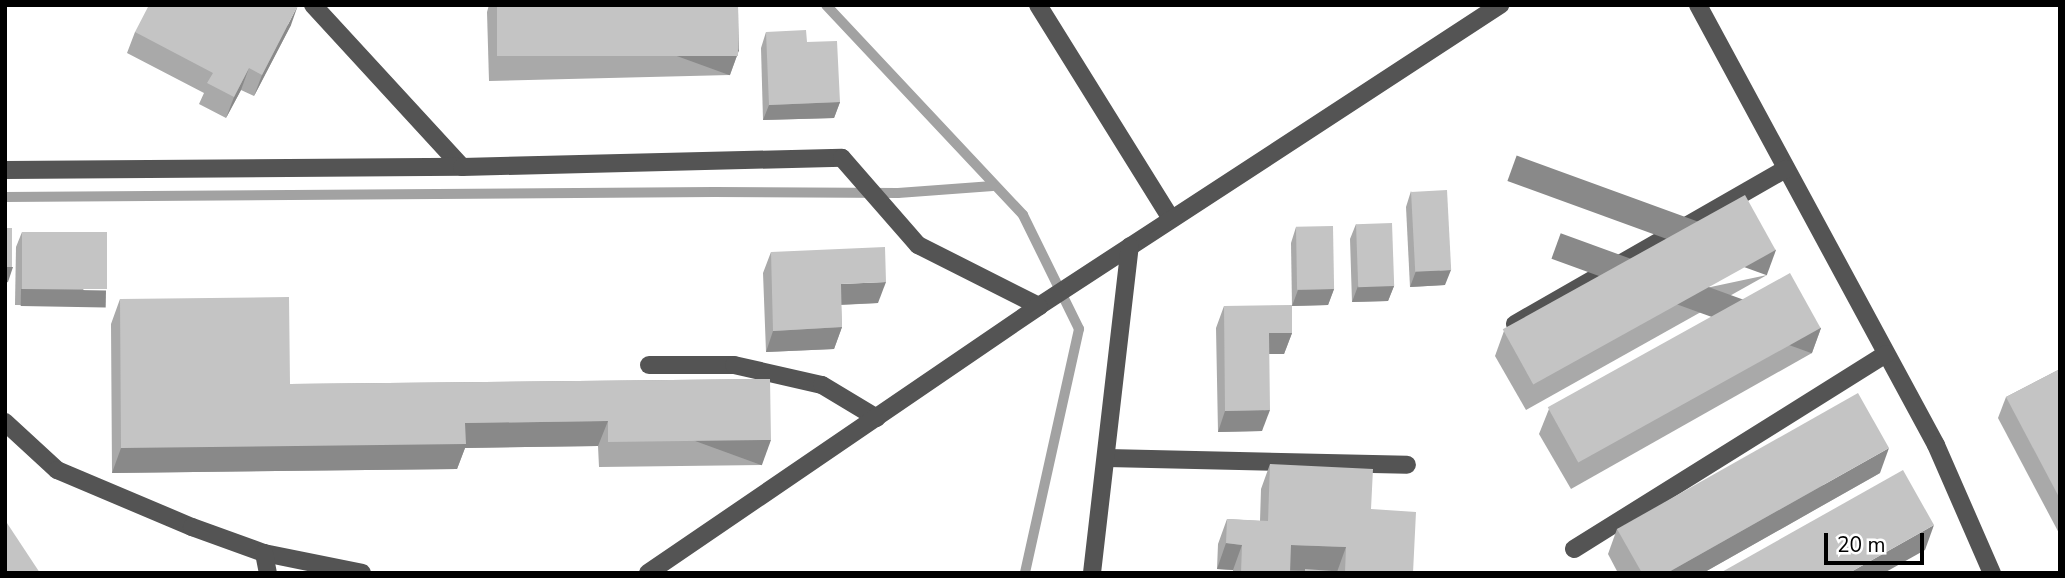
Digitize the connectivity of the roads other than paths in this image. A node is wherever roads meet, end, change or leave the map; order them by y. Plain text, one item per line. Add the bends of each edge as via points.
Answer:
1 (313, 5) edge
2 (1038, 5) edge
3 (1500, 5) edge
4 (1698, 5) edge
5 (462, 167) junction
6 (1786, 169) junction
7 (5, 170) edge
8 (1171, 219) junction
9 (1130, 246) junction
10 (1045, 302) junction
11 (1515, 324) edge
12 (1886, 354) junction
13 (649, 365) dead end
14 (877, 418) junction
15 (5, 422) edge
16 (1107, 458) junction
17 (1407, 465) dead end
18 (1574, 549) dead end
19 (264, 553) junction
20 (268, 573) edge
21 (362, 573) edge
22 (648, 573) edge
23 (1092, 573) edge
24 (1992, 573) edge

1 - 5 street
2 - 8 street
3 - 8 street
4 - 6 street
5 - 7 street
5 - 10 street via 842,158 918,245
6 - 11 street
6 - 12 street
8 - 9 street
9 - 10 street
9 - 16 street
10 - 14 street
12 - 18 street
12 - 24 street via 1936,444
13 - 14 street via 734,365 822,385
14 - 22 street
15 - 19 street via 57,470
16 - 17 street
16 - 23 street
19 - 20 street
19 - 21 street

